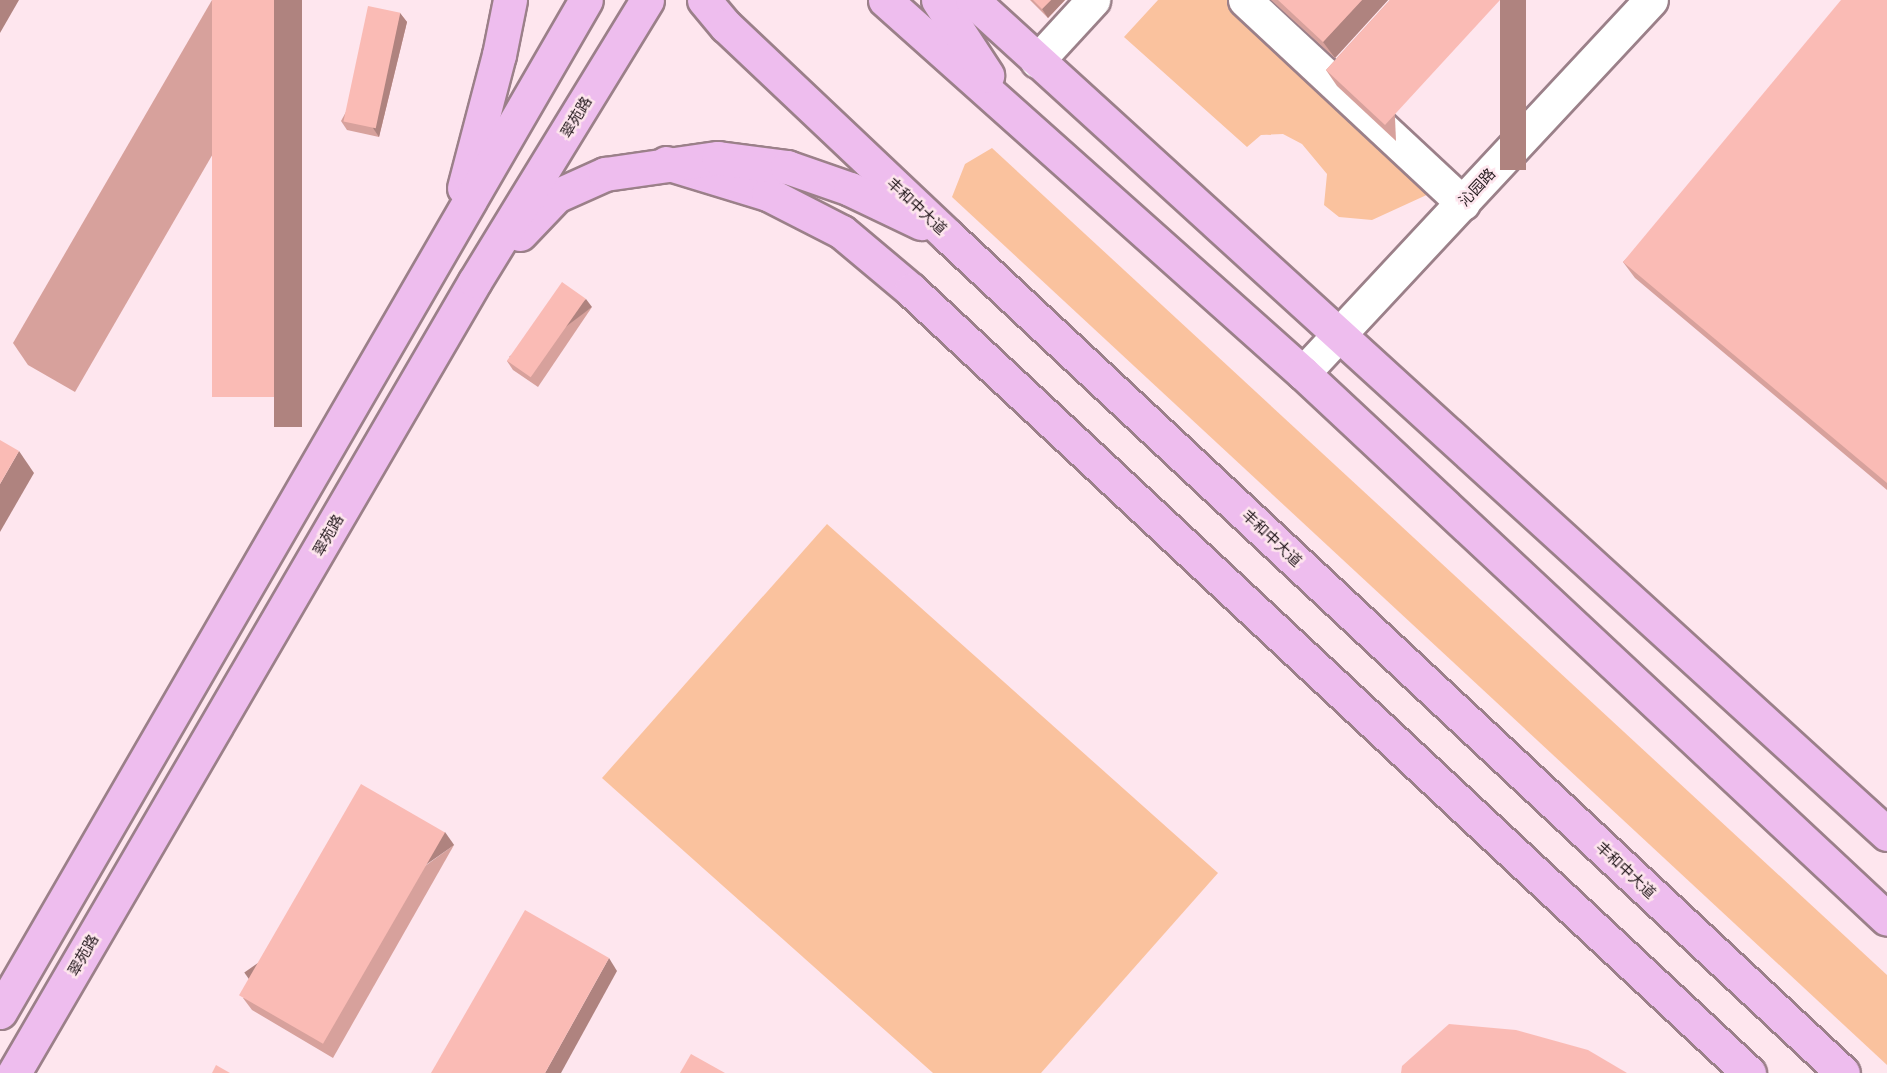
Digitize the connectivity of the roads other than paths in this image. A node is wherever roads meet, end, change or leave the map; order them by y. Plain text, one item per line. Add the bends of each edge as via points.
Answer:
1 (510, 0) edge
2 (586, 0) edge
3 (647, 0) edge
4 (704, 0) edge
5 (885, 0) edge
6 (938, 0) edge
7 (972, 0) edge
8 (1093, 0) edge
9 (1245, 0) edge
10 (1652, 0) edge
11 (1352, 53) edge
12 (1037, 62) junction
13 (1327, 79) junction
14 (1011, 112) junction
15 (666, 163) junction
16 (1463, 203) junction
17 (453, 230) junction
18 (948, 236) junction
19 (475, 281) junction
20 (1341, 333) junction
21 (1302, 373) junction
22 (1887, 834) edge
23 (1887, 919) edge
24 (0, 1012) edge
25 (14, 1073) edge
26 (1749, 1073) edge
27 (1843, 1073) edge

1 - 17 main road via 500,55
2 - 17 main road
3 - 19 main road, 翠苑路
4 - 18 main road, 丰和中大道
5 - 14 main road
6 - 14 main road
7 - 12 main road
8 - 12 street
9 - 13 street
10 - 16 street, 沁园路
11 - 13 street
12 - 20 main road
13 - 16 street
14 - 21 main road
15 - 18 main road via 718,158 787,167 850,189
15 - 19 main road via 605,174 556,196
15 - 26 main road via 768,194 842,232 859,246 911,290
16 - 20 street, 沁园路
17 - 24 main road
18 - 27 main road, 丰和中大道
19 - 25 main road, 翠苑路
20 - 21 street, 沁园路
20 - 22 main road
21 - 23 main road

